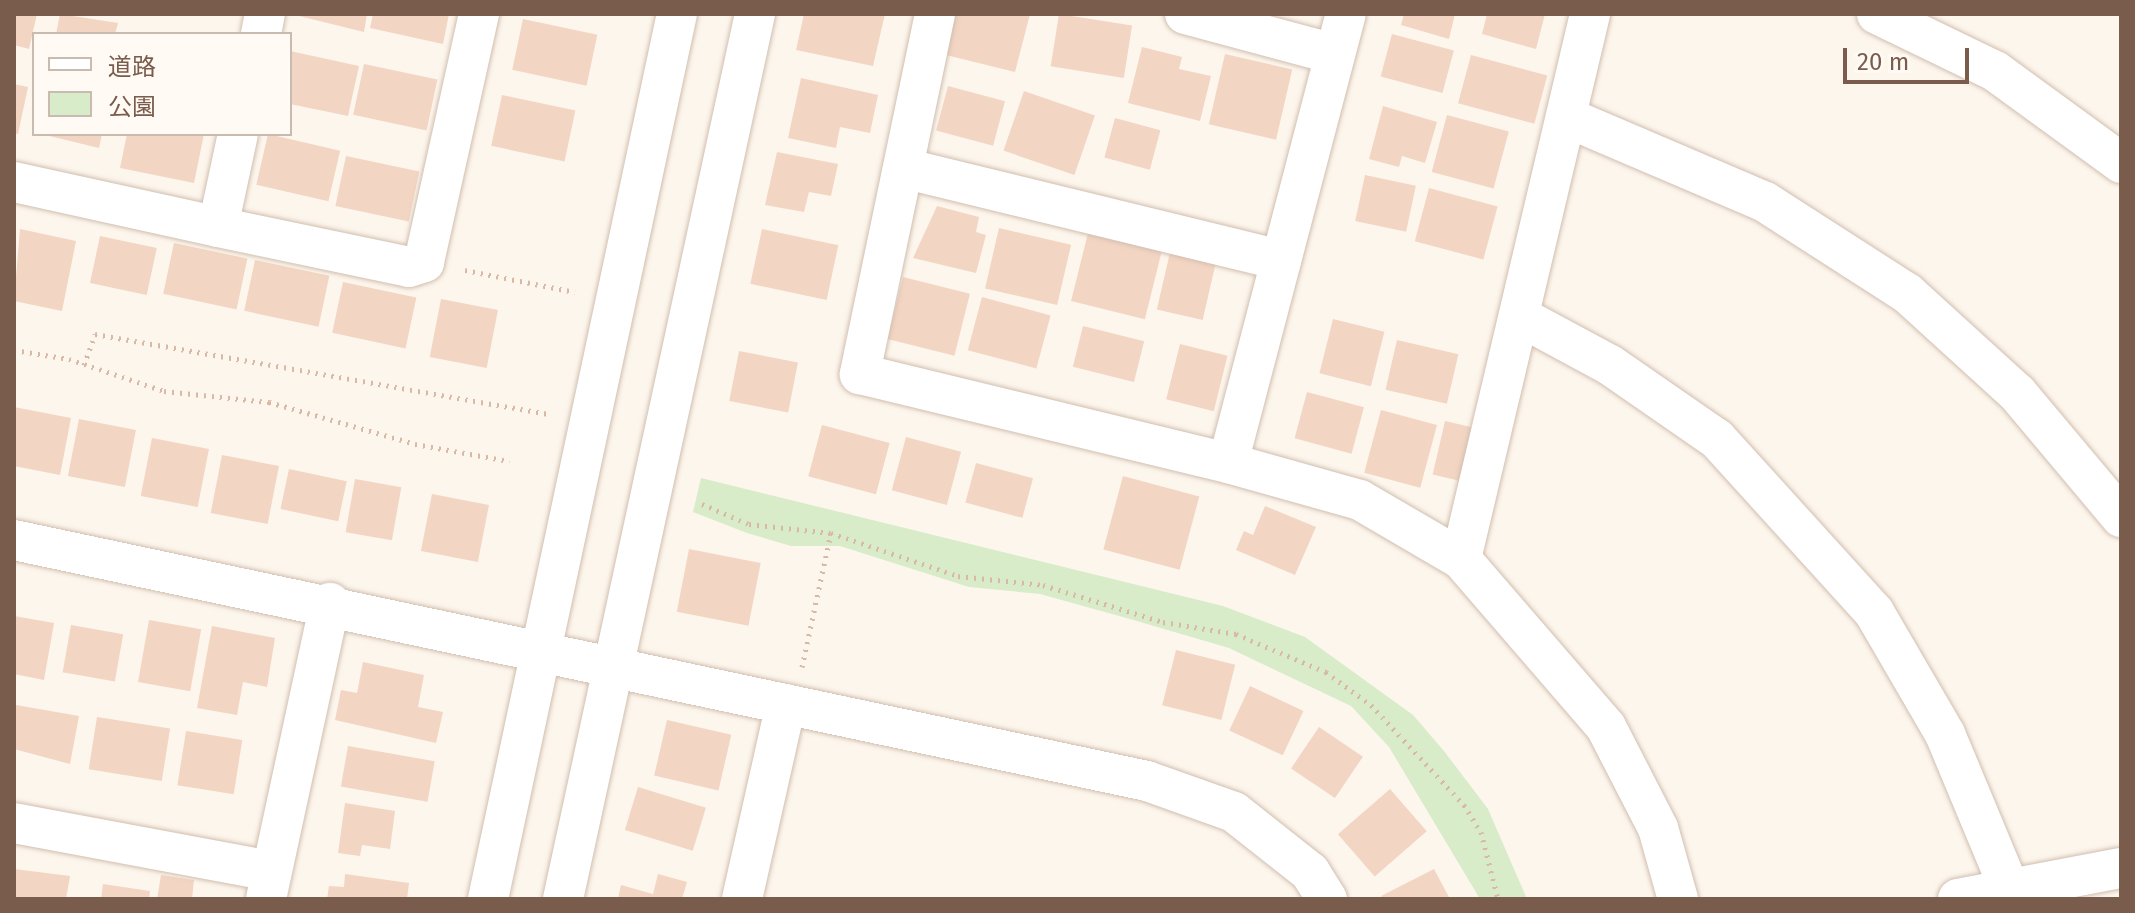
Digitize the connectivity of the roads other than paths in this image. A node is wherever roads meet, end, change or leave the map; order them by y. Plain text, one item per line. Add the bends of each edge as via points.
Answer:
1 (479, 14) edge
2 (677, 14) edge
3 (755, 14) edge
4 (935, 14) edge
5 (1185, 14) edge
6 (1346, 14) edge
7 (1590, 14) edge
8 (1877, 14) edge
9 (1334, 54) junction
10 (1566, 117) junction
11 (238, 136) edge
12 (2121, 163) edge
13 (903, 168) junction
14 (14, 182) edge
15 (218, 227) junction
16 (1281, 260) junction
17 (1519, 316) junction
18 (1228, 463) junction
19 (2121, 517) edge
20 (14, 540) edge
21 (1461, 559) junction
22 (330, 603) junction
23 (535, 655) junction
24 (610, 664) junction
25 (793, 690) junction
26 (14, 823) edge
27 (2121, 868) edge
28 (269, 885) edge
29 (2009, 888) junction
30 (488, 899) edge
31 (563, 899) edge
32 (742, 899) edge
33 (1327, 899) edge
34 (1678, 899) edge
35 (1958, 899) edge

1 - 15 street via 424,262 409,267
2 - 23 street
3 - 24 street
4 - 13 street
5 - 9 street
6 - 9 street
7 - 10 street
8 - 12 street via 1995,71
9 - 16 street
10 - 17 street
10 - 19 street via 1765,202 1907,293 2017,393
11 - 15 street
13 - 16 street
13 - 18 street via 860,374
14 - 15 street
16 - 18 street
17 - 21 street
17 - 29 street via 1610,365 1717,439 1874,612 1945,734
18 - 21 street via 1360,500
20 - 22 street
21 - 34 street via 1606,727 1658,828
22 - 23 street
22 - 28 street
23 - 24 street
23 - 30 street
24 - 25 street
24 - 31 street
25 - 32 street
25 - 33 street via 1147,781 1220,807 1310,872
26 - 28 street
27 - 29 street
29 - 35 street

